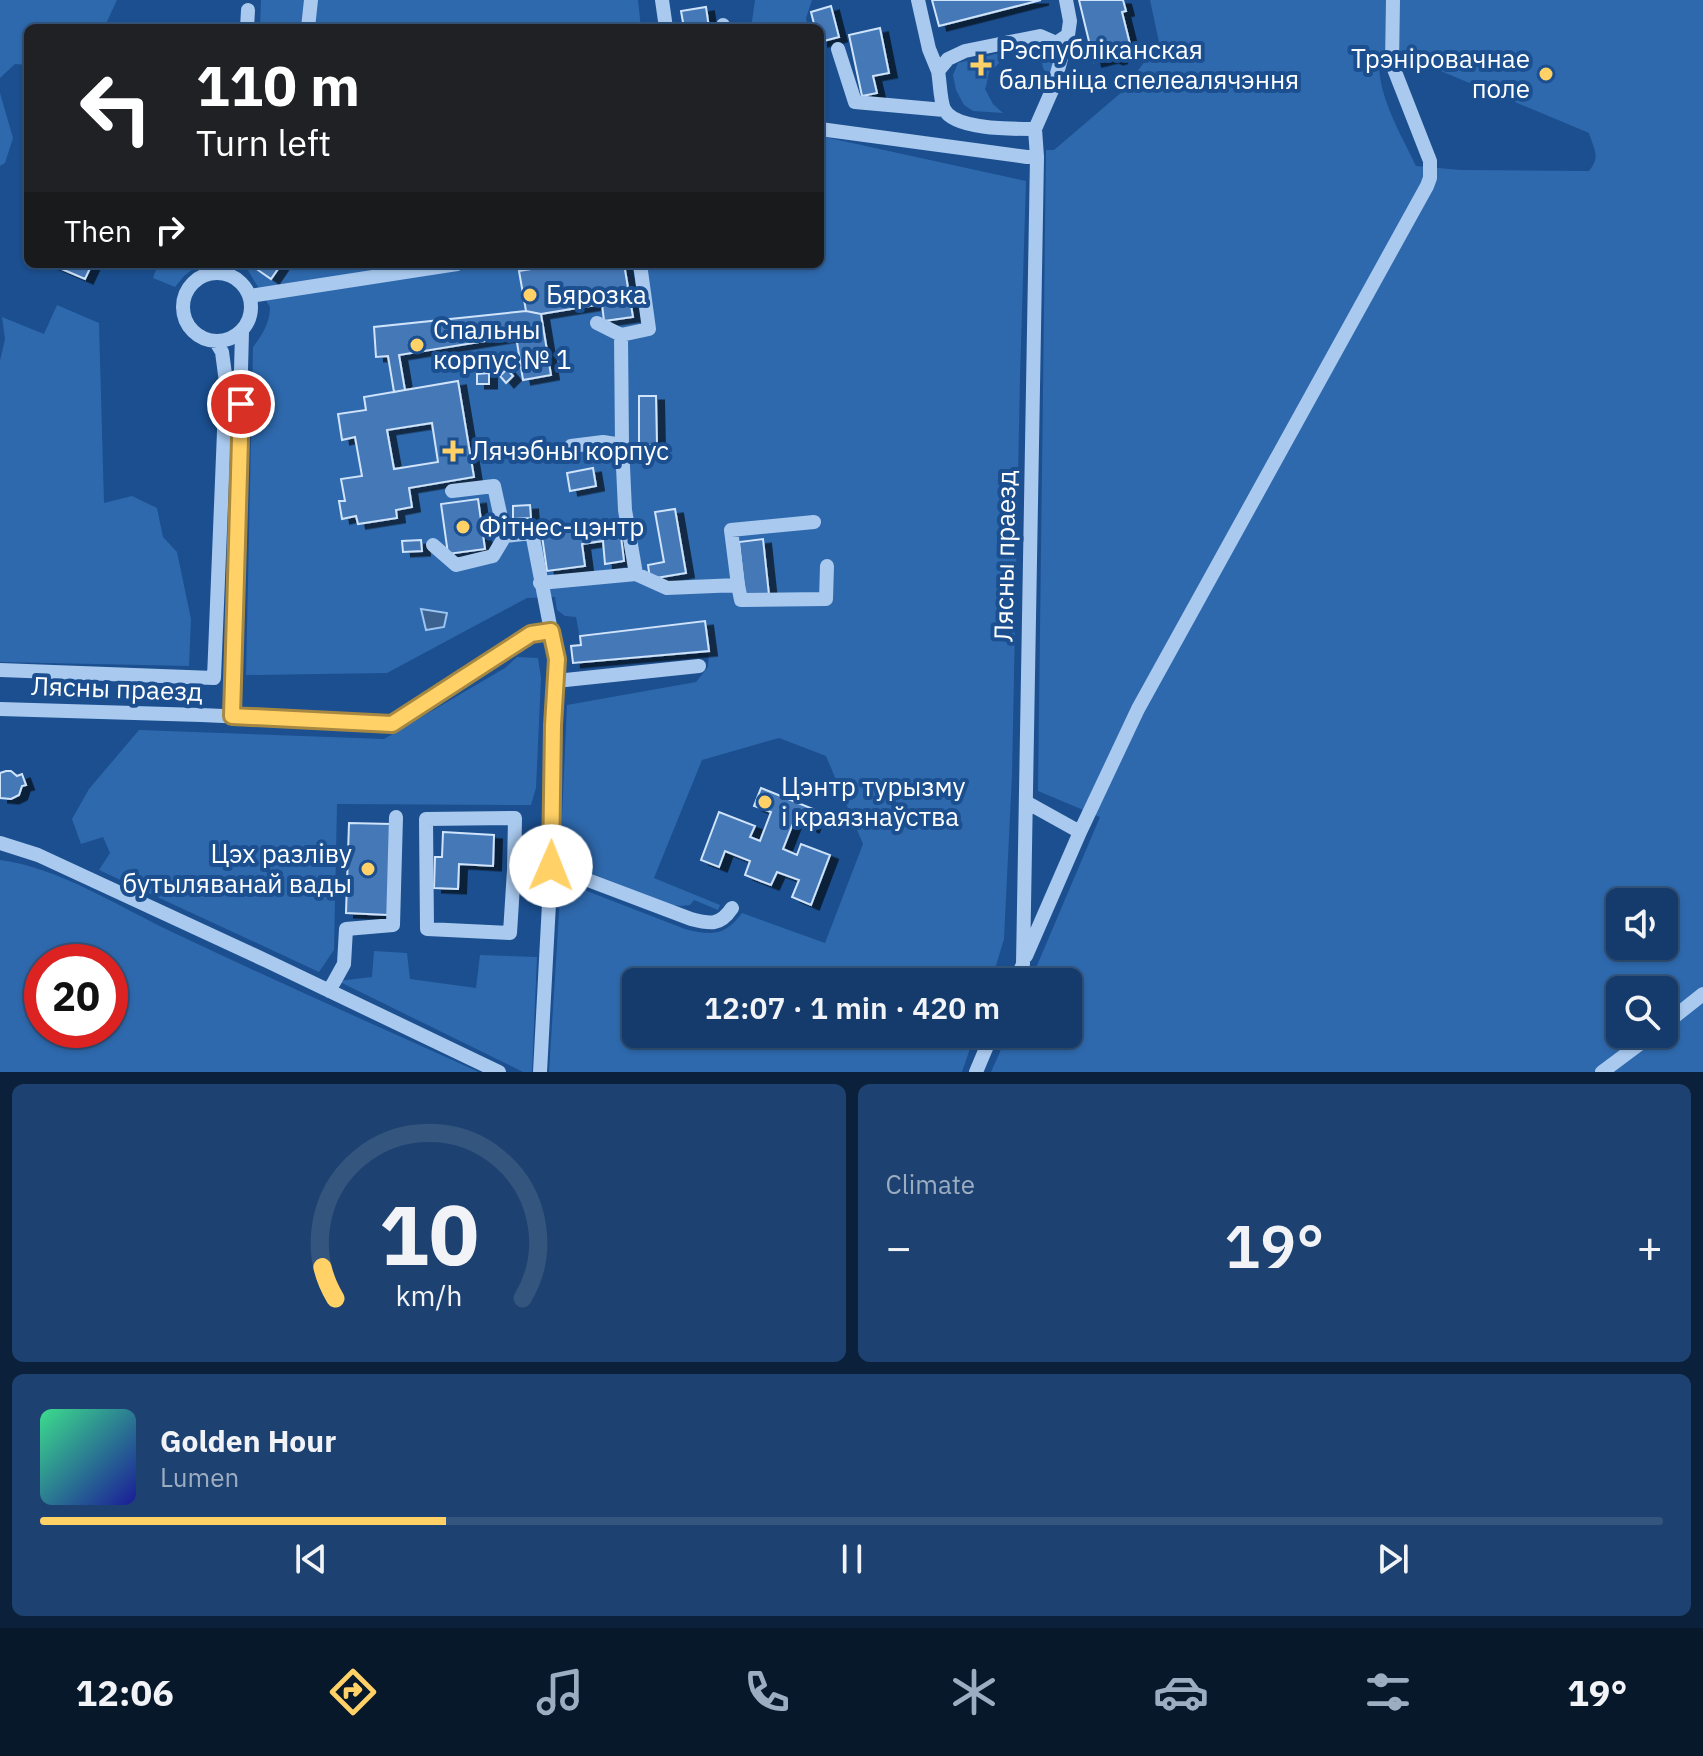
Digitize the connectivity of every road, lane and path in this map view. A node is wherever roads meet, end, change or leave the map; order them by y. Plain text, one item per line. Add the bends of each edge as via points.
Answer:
1 (311, 0) edge
2 (662, 0) edge
3 (918, 0) edge
4 (1066, 0) edge
5 (1393, 0) edge
6 (248, 10) dead end
7 (247, 24) edge
8 (308, 24) edge
9 (665, 24) edge
10 (1056, 43) junction
11 (838, 49) dead end
12 (938, 71) junction
13 (944, 110) junction
14 (1035, 129) junction
15 (824, 130) edge
16 (1037, 157) junction
17 (221, 268) edge
18 (431, 268) edge
19 (641, 268) edge
20 (250, 296) junction
21 (597, 323) dead end
22 (242, 332) junction
23 (621, 335) junction
24 (216, 342) junction
25 (622, 445) junction
26 (571, 446) dead end
27 (452, 491) dead end
28 (814, 522) dead end
29 (505, 536) junction
30 (433, 545) dead end
31 (827, 566) dead end
32 (636, 574) junction
33 (540, 583) junction
34 (738, 585) junction
35 (551, 631) junction
36 (699, 666) dead end
37 (0, 670) edge
38 (556, 681) junction
39 (0, 709) edge
40 (232, 716) junction
41 (1026, 802) junction
42 (396, 817) dead end
43 (1080, 832) junction
44 (0, 843) edge
45 (551, 866) junction
46 (514, 870) junction
47 (732, 908) dead end
48 (1023, 964) junction
49 (1021, 968) edge
50 (329, 991) junction
51 (1703, 994) edge
52 (1678, 1014) edge
53 (986, 1048) edge
54 (1634, 1048) edge
55 (499, 1072) edge
56 (540, 1072) edge
57 (976, 1072) edge
58 (1602, 1072) edge

1 - 8 street
2 - 9 street
3 - 12 street
4 - 10 street via 1068,35
5 - 43 street via 1392,64 1430,161 1427,186 1138,709
6 - 7 street
10 - 12 street via 1040,36 965,51
10 - 14 street via 1061,59
11 - 13 street via 855,102
12 - 13 street
13 - 14 street via 955,121
14 - 16 street, Лясны праезд
15 - 16 street
16 - 41 street, Лясны праезд
17 - 20 street
17 - 24 street via 190,285 182,305 188,327
18 - 20 street
19 - 23 street via 649,329
20 - 22 street, Лясны праезд via 251,315
21 - 23 street
22 - 24 street
22 - 40 street, Лясны праезд
23 - 25 street
24 - 37 street, Лясны праезд via 226,382 214,678
25 - 26 street
25 - 32 street via 625,510
27 - 29 street via 494,486
28 - 34 street via 731,530
29 - 30 street via 493,556 456,565
29 - 33 street via 532,533
31 - 34 street via 826,599 741,600
32 - 33 street
32 - 34 street via 667,588
33 - 35 street
35 - 38 street
35 - 40 street via 531,634 392,724
36 - 38 street
38 - 45 street
39 - 40 street, Лясны праезд
41 - 43 street
41 - 48 street, Лясны праезд
42 - 50 street via 393,925 346,929 344,964
43 - 48 street
44 - 50 street via 38,855
45 - 46 street
45 - 47 street via 709,924 725,918
45 - 56 street
46 - 46 street via 510,933 427,929 426,819 515,818
48 - 49 street, Лясны праезд
50 - 55 street
51 - 52 street
53 - 57 street
54 - 58 street

